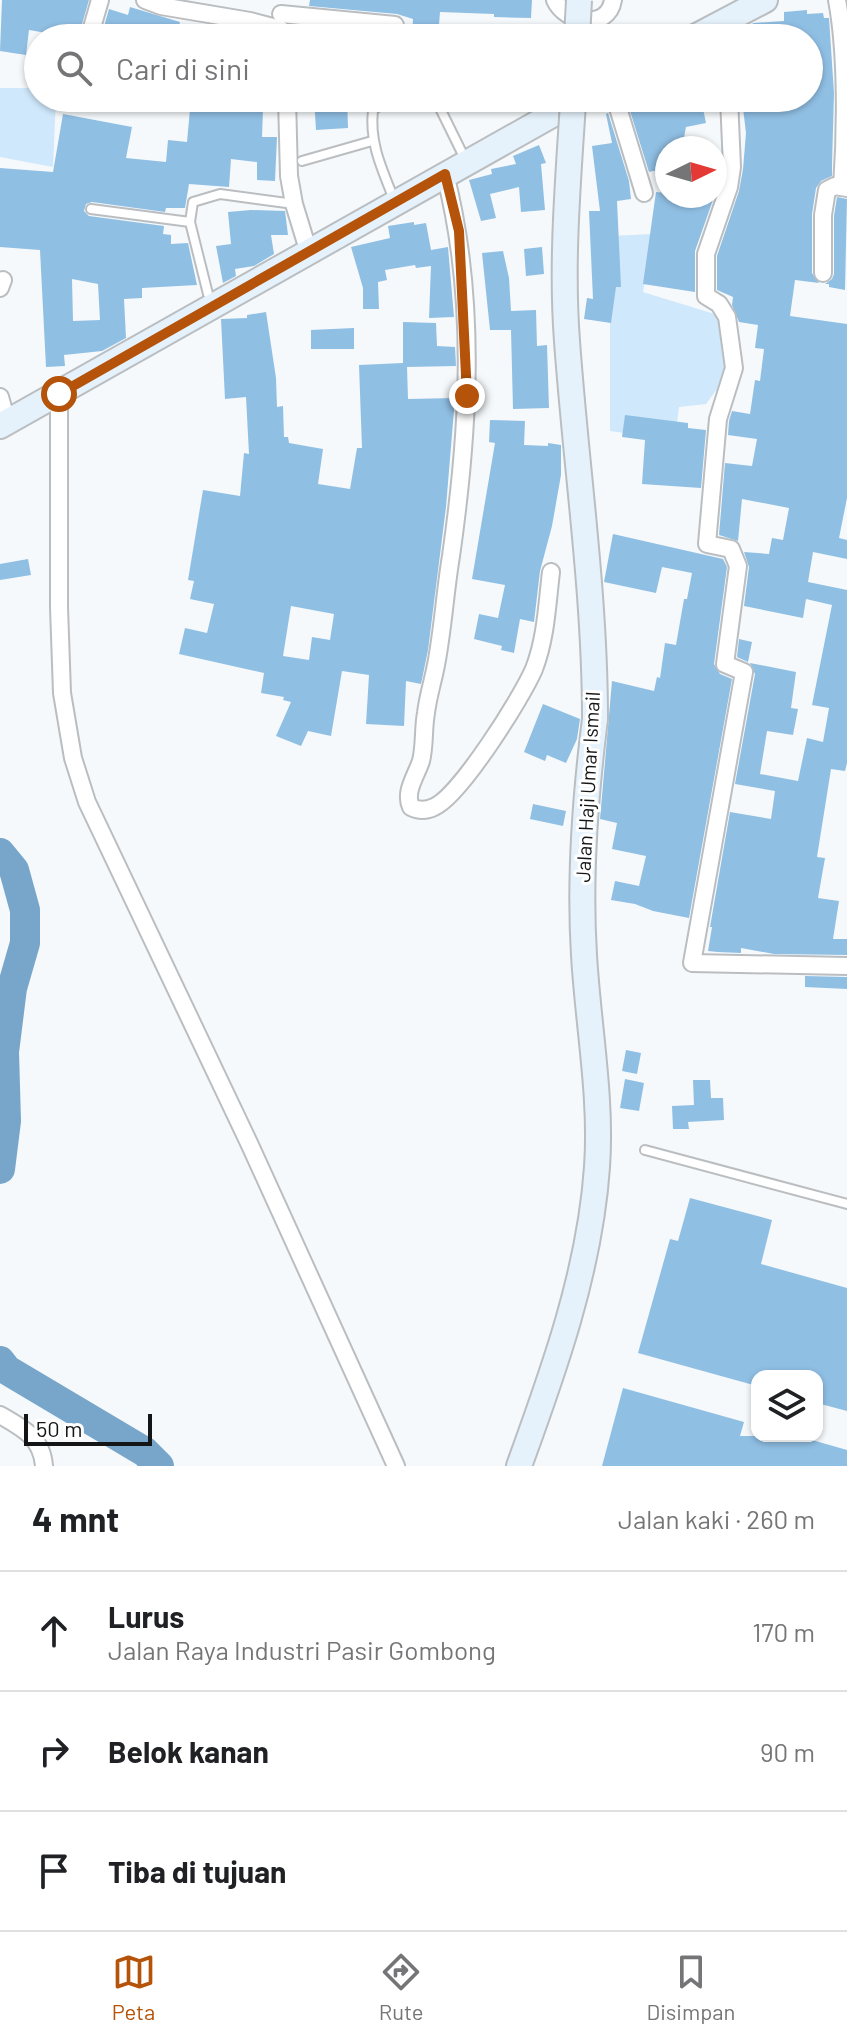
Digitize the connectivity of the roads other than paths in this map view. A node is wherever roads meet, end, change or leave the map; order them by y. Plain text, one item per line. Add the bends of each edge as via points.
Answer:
1 (100, 0) edge
2 (145, 0) edge
3 (555, 0) edge
4 (579, 0) edge
5 (613, 0) edge
6 (765, 0) edge
7 (837, 0) edge
8 (281, 20) edge
9 (93, 24) edge
10 (372, 24) edge
11 (578, 24) edge
12 (731, 24) edge
13 (287, 112) edge
14 (373, 112) edge
15 (439, 112) edge
16 (557, 112) edge
17 (572, 112) edge
18 (619, 112) edge
19 (730, 112) edge
20 (372, 141) junction
21 (302, 161) dead end
22 (456, 168) junction
23 (844, 188) edge
24 (644, 193) dead end
25 (395, 203) junction
26 (294, 204) junction
27 (91, 209) dead end
28 (190, 222) junction
29 (309, 253) junction
30 (823, 273) dead end
31 (208, 294) dead end
32 (59, 394) junction
33 (0, 397) edge
34 (3, 424) edge
35 (551, 572) dead end
36 (847, 966) edge
37 (645, 1150) dead end
38 (847, 1204) edge
39 (0, 1415) edge
40 (44, 1466) edge
41 (396, 1466) edge
42 (519, 1466) edge

1 - 9 street
2 - 8 street via 250,21
3 - 5 street via 565,13 593,21 603,18
4 - 11 main road, bridge
6 - 12 main road
7 - 23 street via 845,51
8 - 10 street
13 - 26 street
14 - 20 lane
15 - 22 lane
16 - 22 main road
17 - 42 main road, Jalan Haji Umar Ismail, bridge via 565,242 567,338 592,617 595,719 582,874 597,1166 569,1316
18 - 24 street
19 - 36 street via 732,167 706,254 706,296 727,317 734,368 718,419 707,544 731,549 738,566 725,664 744,672 692,963
20 - 21 lane
20 - 25 lane
22 - 25 main road
22 - 35 street via 467,396 464,451 421,759 408,793 411,807 437,806 460,784 527,684 543,636
23 - 30 street via 830,187 825,197
25 - 29 main road
26 - 28 lane via 220,194 193,202
26 - 29 street
27 - 28 lane
28 - 31 lane
29 - 32 main road
32 - 34 main road
32 - 41 street via 62,693 73,758 87,802
33 - 34 street
37 - 38 lane
39 - 40 street via 30,1434

